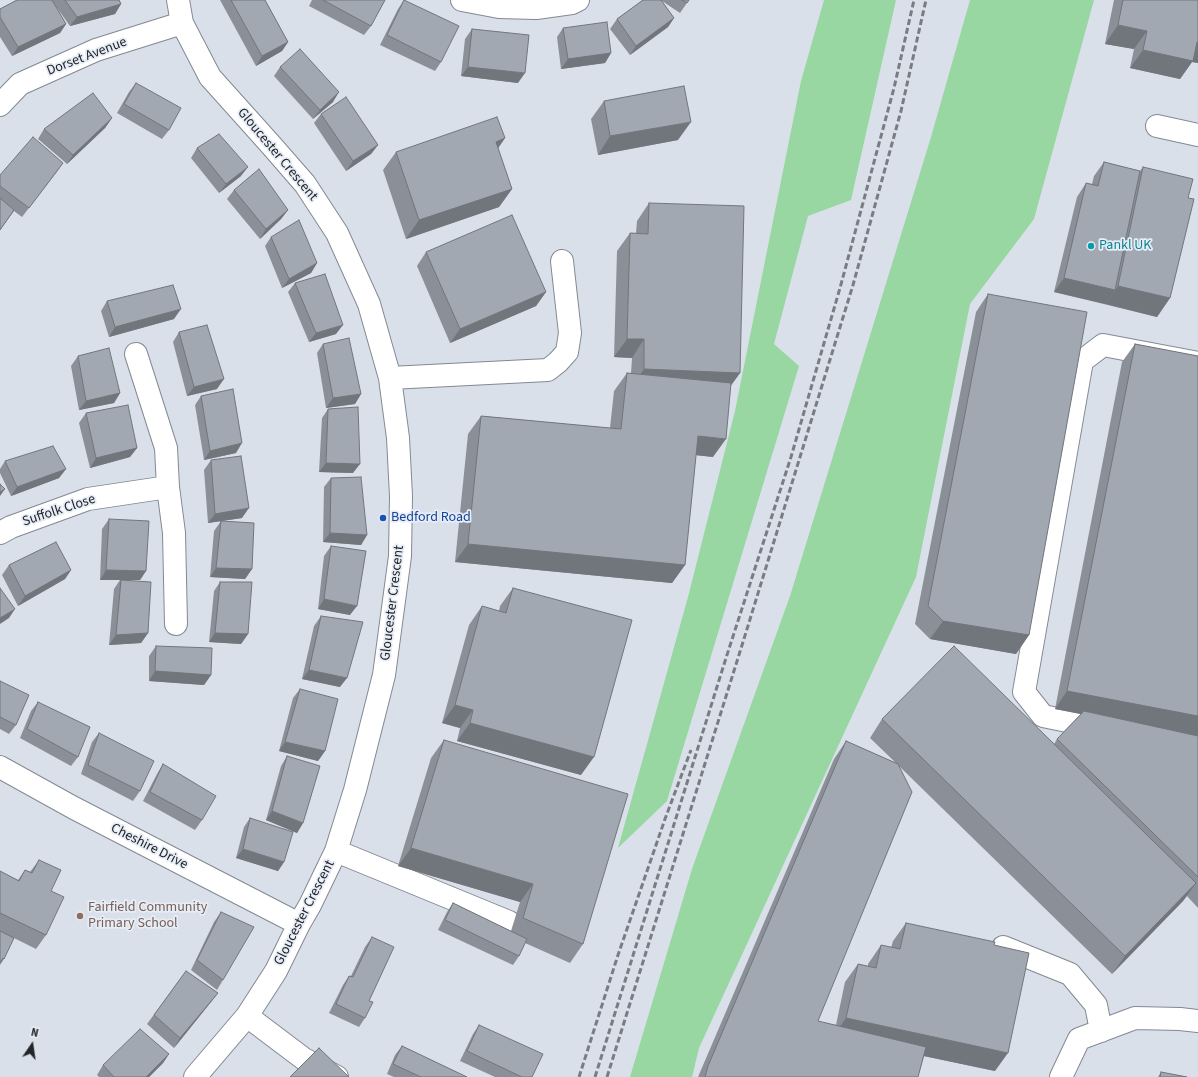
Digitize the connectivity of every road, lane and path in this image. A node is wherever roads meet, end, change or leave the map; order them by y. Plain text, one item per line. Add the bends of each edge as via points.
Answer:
1 (178, 0) edge
2 (462, 0) edge
3 (578, 0) edge
4 (182, 23) junction
5 (0, 105) edge
6 (1157, 126) dead end
7 (1198, 135) edge
8 (562, 261) dead end
9 (136, 354) dead end
10 (1198, 363) edge
11 (390, 378) junction
12 (168, 487) junction
13 (0, 533) edge
14 (176, 624) dead end
15 (1120, 732) edge
16 (0, 767) edge
17 (336, 851) junction
18 (509, 922) dead end
19 (299, 924) junction
20 (1003, 947) edge
21 (247, 1016) junction
22 (1198, 1021) edge
23 (1101, 1031) junction
24 (195, 1077) edge
25 (337, 1077) edge
26 (1060, 1077) edge

1 - 4 street, Gloucester Crescent
2 - 3 street via 499,7 536,8
4 - 5 street, Dorset Avenue via 96,50 20,84
4 - 11 street, Gloucester Crescent via 210,77 305,184 337,233 368,304
6 - 7 street
8 - 11 street via 570,333 567,352 548,370
9 - 12 street via 166,448
10 - 15 street via 1103,345 1082,362 1024,692 1043,716
11 - 17 street, Gloucester Crescent via 401,496 400,556 384,675 355,790
12 - 13 street, Suffolk Close via 88,499
12 - 14 street via 174,533
16 - 19 street, Cheshire Drive
17 - 18 street
17 - 19 street, Gloucester Crescent
19 - 21 street, Gloucester Crescent via 276,971
20 - 23 street via 1070,974 1096,1005
21 - 24 street, Gloucester Crescent
21 - 25 street via 304,1059
22 - 23 street via 1134,1018
23 - 26 street via 1079,1039

